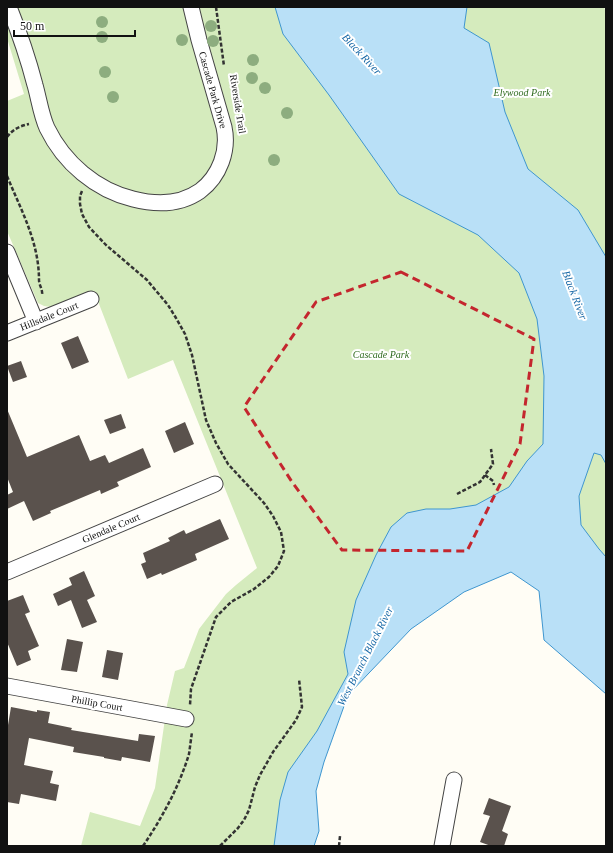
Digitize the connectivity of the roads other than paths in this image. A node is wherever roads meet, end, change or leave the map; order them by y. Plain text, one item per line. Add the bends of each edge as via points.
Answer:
1 (9, 7) edge
2 (191, 7) edge
3 (7, 252) edge
4 (92, 299) dead end
5 (36, 322) junction
6 (7, 334) edge
7 (214, 484) dead end
8 (7, 572) edge
9 (7, 686) edge
10 (190, 720) road end
11 (454, 780) dead end
12 (442, 846) edge

1 - 2 street, Cascade Park Drive via 31,71 44,121 60,149 78,170 110,191 131,198 161,203 184,199 202,189 215,176 225,151 224,126
3 - 5 street
4 - 5 street, Hillsdale Court
5 - 6 street, Hillsdale Court
7 - 8 street, Glendale Court
9 - 10 street, Phillip Court
11 - 12 street

